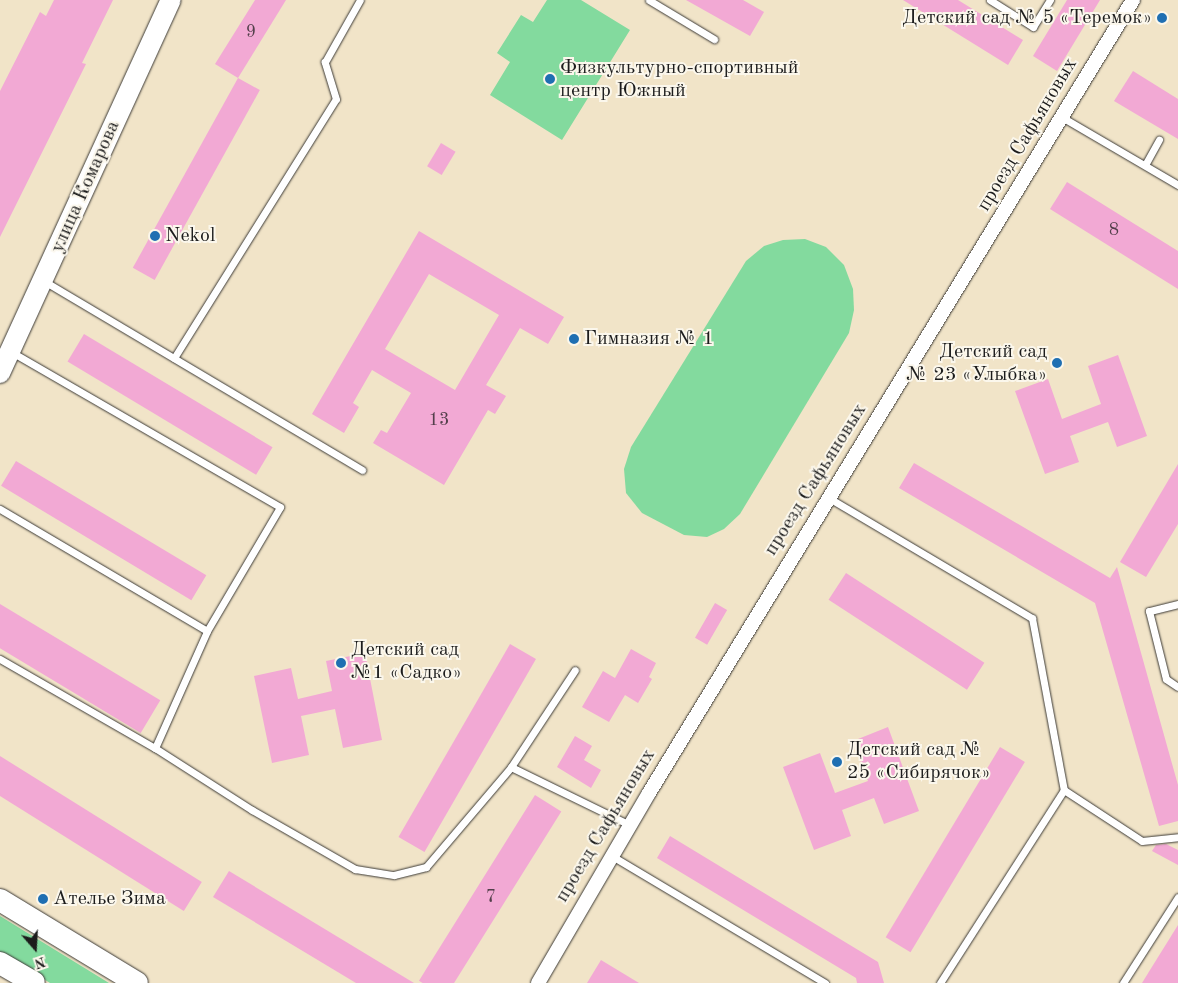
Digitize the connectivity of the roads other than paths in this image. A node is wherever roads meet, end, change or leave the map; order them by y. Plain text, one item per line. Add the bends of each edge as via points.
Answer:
1 (171, 0) edge
2 (360, 0) edge
3 (649, 0) edge
4 (990, 0) edge
5 (1050, 0) edge
6 (1133, 0) edge
7 (714, 39) dead end
8 (1060, 116) junction
9 (1158, 140) dead end
10 (1145, 165) junction
11 (1178, 185) edge
12 (43, 281) junction
13 (10, 352) junction
14 (174, 358) junction
15 (0, 373) edge
16 (362, 470) dead end
17 (829, 498) junction
18 (0, 509) edge
19 (1178, 604) edge
20 (207, 631) junction
21 (0, 659) edge
22 (575, 670) dead end
23 (1178, 687) edge
24 (155, 748) junction
25 (511, 767) junction
26 (1064, 790) junction
27 (630, 825) junction
28 (1178, 837) edge
29 (612, 856) junction
30 (1178, 897) edge
31 (0, 900) edge
32 (0, 963) edge
33 (34, 983) edge
34 (137, 983) edge
35 (538, 983) edge
36 (825, 983) edge
37 (940, 983) edge
38 (1123, 983) edge

1 - 12 street, улица Комарова
2 - 14 lane via 325,62 336,99
3 - 7 lane
4 - 5 lane via 1034,27
6 - 8 street, проезд Сафьяновых
8 - 10 lane
8 - 17 street, проезд Сафьяновых via 1014,197
9 - 10 lane
10 - 11 lane
12 - 13 street, улица Комарова
12 - 14 lane
13 - 15 street, улица Комарова
13 - 20 lane via 280,507
14 - 16 lane
17 - 26 lane via 1032,618
17 - 27 street, проезд Сафьяновых
18 - 20 lane
19 - 23 lane via 1148,611 1166,678
20 - 24 lane
21 - 24 lane
22 - 25 lane
24 - 25 lane via 252,810 354,869 394,875 426,867
25 - 27 lane
26 - 28 lane via 1142,841
26 - 37 lane
27 - 29 street, проезд Сафьяновых
29 - 35 street, проезд Сафьяновых
29 - 36 lane
30 - 38 lane
31 - 34 main road
32 - 33 main road

